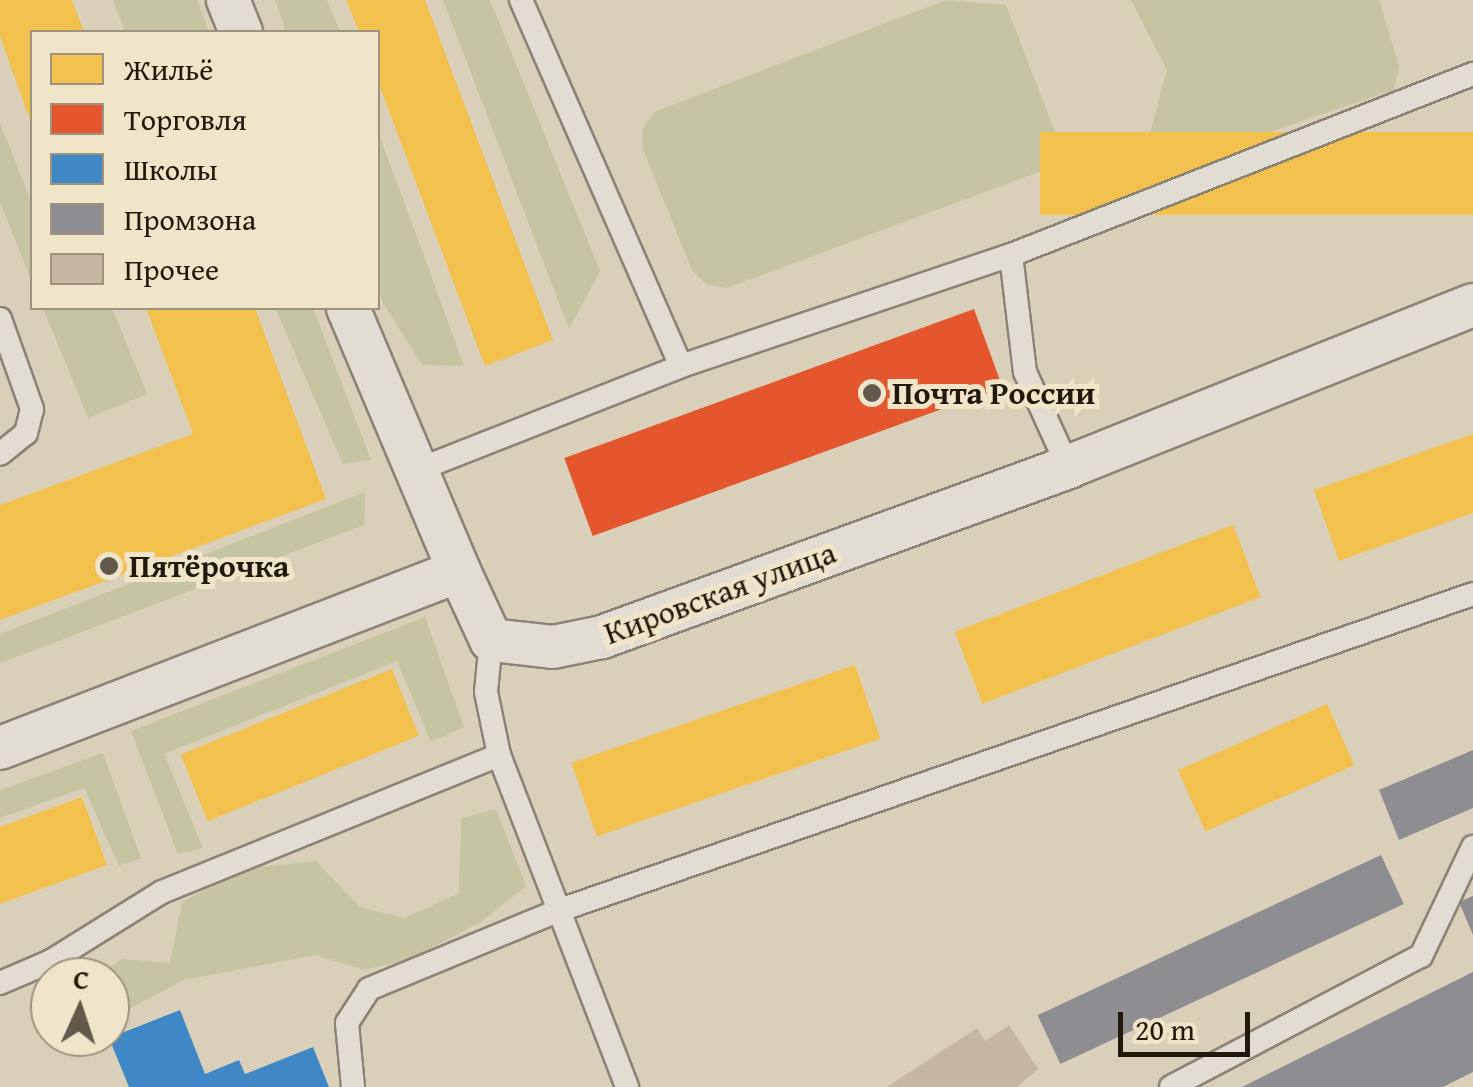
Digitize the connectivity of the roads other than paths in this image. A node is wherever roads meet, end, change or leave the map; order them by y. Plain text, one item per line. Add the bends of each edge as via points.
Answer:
1 (228, 0) edge
2 (521, 0) edge
3 (239, 30) edge
4 (1473, 74) edge
5 (1010, 255) junction
6 (1473, 306) edge
7 (349, 310) edge
8 (0, 318) edge
9 (681, 366) junction
10 (0, 454) edge
11 (1068, 467) junction
12 (414, 472) junction
13 (459, 572) junction
14 (1473, 594) edge
15 (491, 640) junction
16 (0, 748) edge
17 (499, 755) junction
18 (1473, 847) edge
19 (560, 910) junction
20 (0, 983) edge
21 (353, 1087) edge
22 (627, 1087) edge
23 (1171, 1087) edge

1 - 3 street
2 - 9 lane
4 - 5 lane
5 - 9 lane
5 - 11 lane via 1025,372
6 - 11 street, Кировская улица
7 - 12 street
8 - 10 lane via 32,408 26,432
9 - 12 lane
11 - 15 street, Кировская улица via 602,638 553,647
12 - 13 street
13 - 15 street
13 - 16 street
14 - 19 lane
15 - 17 lane via 486,692
17 - 19 lane
17 - 20 lane via 162,892 51,962
18 - 23 lane via 1421,956
19 - 21 lane via 369,989 346,1023 345,1062
19 - 22 lane

